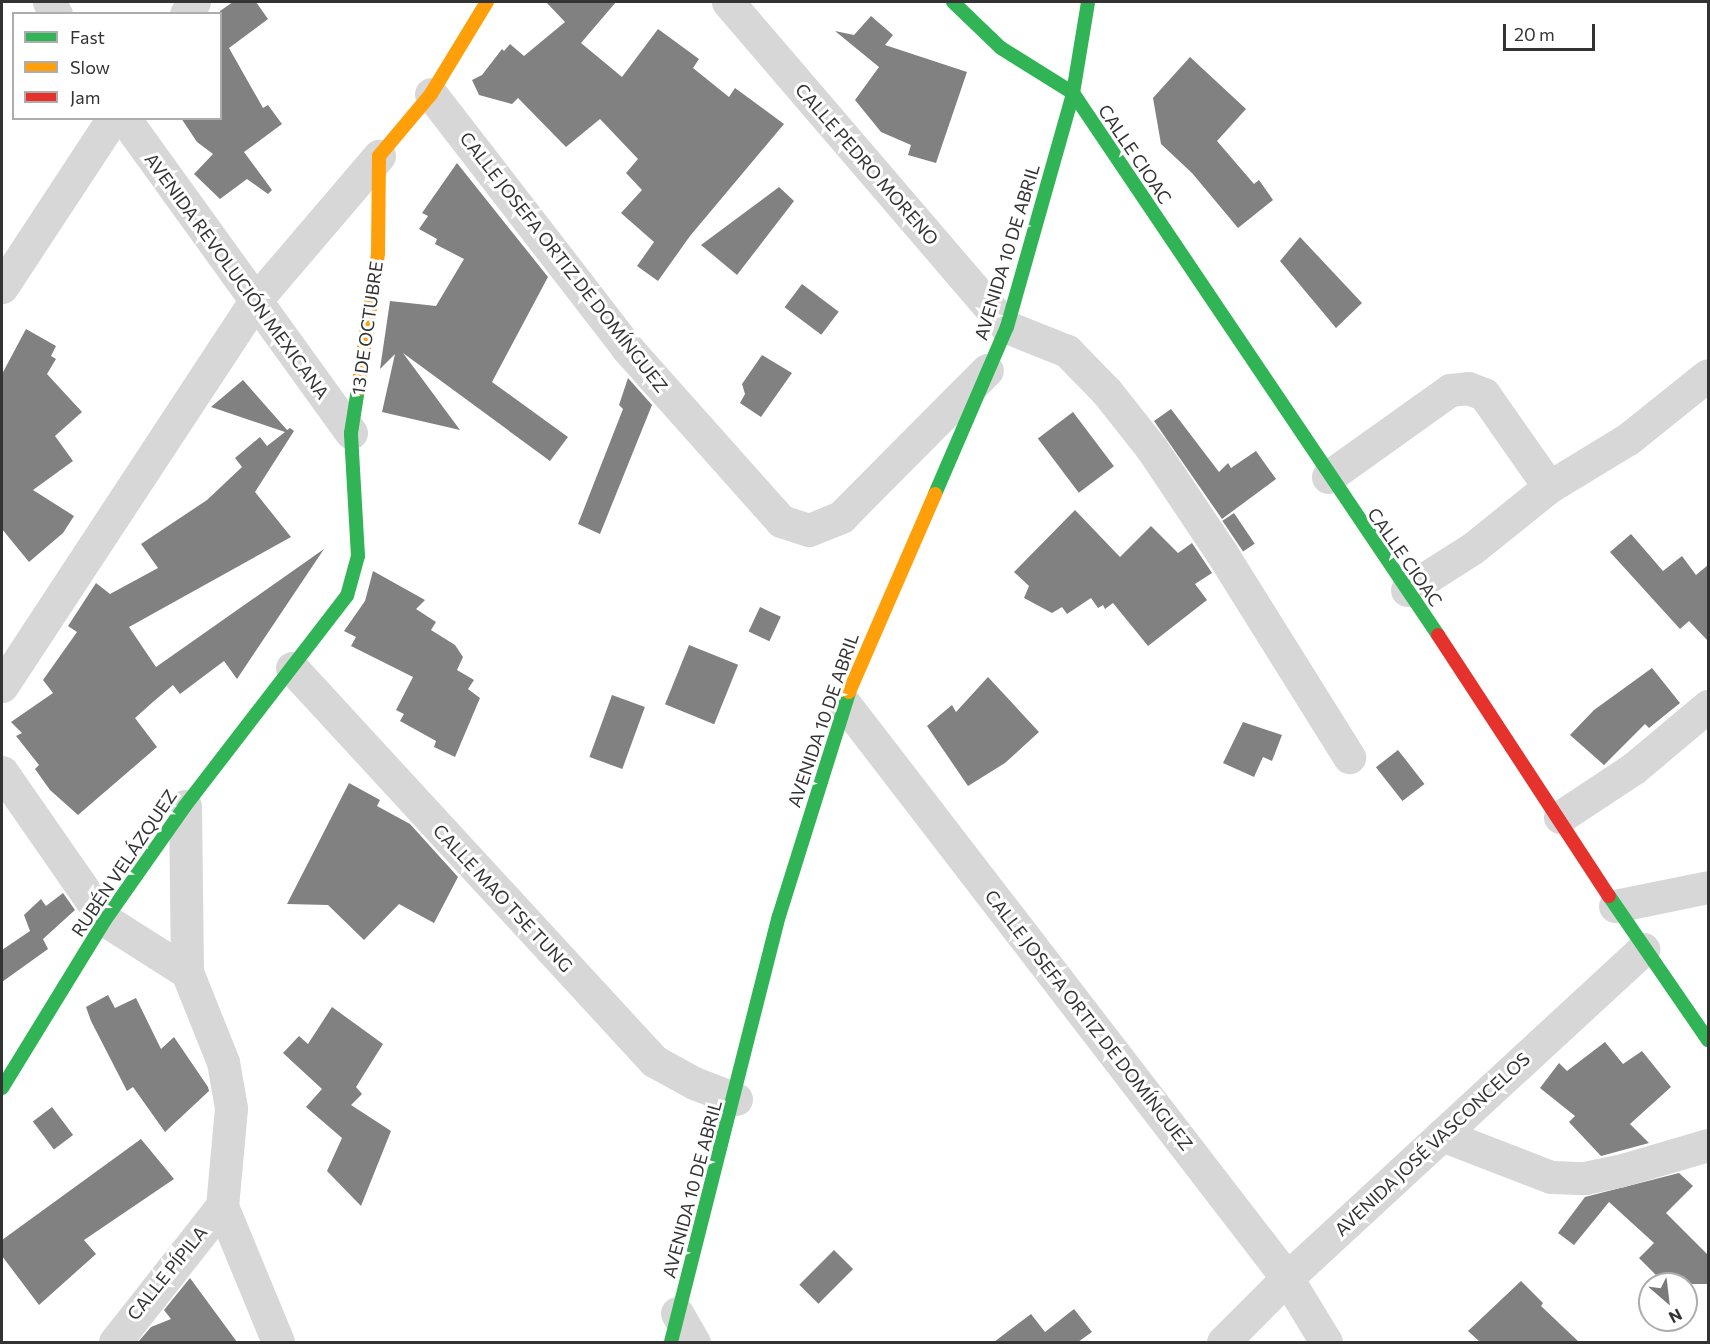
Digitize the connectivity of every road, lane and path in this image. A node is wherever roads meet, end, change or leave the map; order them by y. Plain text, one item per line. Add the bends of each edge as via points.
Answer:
1 (487, 2) edge
2 (728, 2) edge
3 (953, 2) edge
4 (1088, 2) edge
5 (1074, 93) junction
6 (432, 94) junction
7 (113, 120) edge
8 (125, 120) edge
9 (379, 156) junction
10 (2, 287) edge
11 (255, 301) junction
12 (1007, 327) junction
13 (987, 370) junction
14 (1708, 375) edge
15 (351, 433) junction
16 (1328, 477) junction
17 (1549, 487) junction
18 (1407, 590) junction
19 (292, 668) junction
20 (2, 686) edge
21 (844, 703) junction
22 (1708, 706) edge
23 (1348, 757) dead end
24 (2, 772) edge
25 (185, 806) junction
26 (1560, 817) junction
27 (1708, 887) edge
28 (1616, 906) junction
29 (105, 920) junction
30 (1643, 949) junction
31 (187, 972) junction
32 (1708, 1040) edge
33 (2, 1088) edge
34 (736, 1099) junction
35 (1442, 1135) junction
36 (1708, 1145) edge
37 (222, 1206) junction
38 (1287, 1278) junction
39 (674, 1328) edge
40 (115, 1342) edge
41 (278, 1342) edge
42 (694, 1342) edge
43 (1223, 1342) edge
44 (1326, 1342) edge

1 - 6 street
2 - 12 street, CALLE PEDRO MORENO
3 - 5 street via 1001,48
4 - 5 street, AVENIDA 10 DE ABRIL
5 - 12 street, AVENIDA 10 DE ABRIL
5 - 16 street, CALLE CIOAC
6 - 9 street
6 - 13 street, CALLE JOSEFA ORTIZ DE DOMÍNGUEZ via 627,348 781,521 809,530 841,517
7 - 10 street
8 - 11 street, AVENIDA REVOLUCIÓN MEXICANA
9 - 11 street
9 - 15 street, 13 DE OCTUBRE via 378,253
11 - 15 street, AVENIDA REVOLUCIÓN MEXICANA
11 - 20 street
12 - 13 street, AVENIDA 10 DE ABRIL
12 - 23 street via 1067,351 1152,449
13 - 21 street, AVENIDA 10 DE ABRIL
14 - 17 street via 1628,439
15 - 19 street, 13 DE OCTUBRE via 358,556 346,596
16 - 17 street via 1450,390 1468,388 1484,394
16 - 18 street, CALLE CIOAC
17 - 18 street via 1473,548
18 - 26 street, CALLE CIOAC
19 - 25 street, RUBÉN VELÁZQUEZ
19 - 34 street, CALLE MAO TSE TUNG via 654,1062
21 - 34 street, AVENIDA 10 DE ABRIL via 779,915
21 - 38 street, CALLE JOSEFA ORTIZ DE DOMÍNGUEZ
22 - 26 street via 1634,768
24 - 29 street
25 - 29 street, RUBÉN VELÁZQUEZ
25 - 31 street
26 - 28 street, CALLE CIOAC
27 - 28 street
28 - 30 street, CALLE CIOAC
29 - 31 street
29 - 33 street, RUBÉN VELÁZQUEZ
30 - 32 street, CALLE CIOAC
30 - 35 street, AVENIDA JOSÉ VASCONCELOS
31 - 37 street via 223,1062 231,1108
34 - 39 street, AVENIDA 10 DE ABRIL
35 - 36 street via 1551,1177 1585,1178
35 - 38 street, AVENIDA JOSÉ VASCONCELOS
37 - 40 street, CALLE PÍPILA
37 - 41 street
38 - 43 street, AVENIDA JOSÉ VASCONCELOS
38 - 44 street, CALLE JOSEFA ORTIZ DE DOMÍNGUEZ
39 - 42 street

